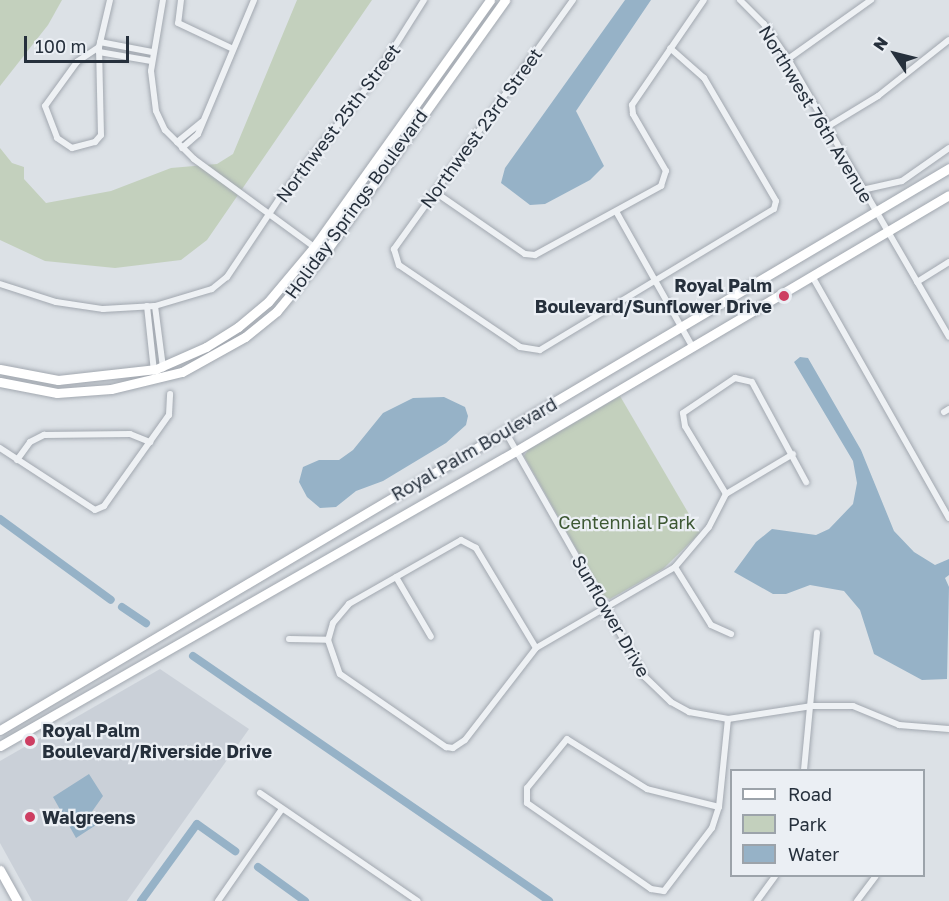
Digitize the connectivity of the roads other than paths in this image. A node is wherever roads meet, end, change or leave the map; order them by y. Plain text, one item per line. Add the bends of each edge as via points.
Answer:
1 (110, 0) edge
2 (163, 0) edge
3 (181, 0) edge
4 (254, 0) edge
5 (424, 0) edge
6 (490, 0) edge
7 (573, 0) edge
8 (704, 0) edge
9 (740, 0) edge
10 (871, 0) edge
11 (503, 1) edge
12 (949, 40) edge
13 (99, 47) junction
14 (670, 48) junction
15 (234, 49) junction
16 (152, 52) junction
17 (788, 59) junction
18 (151, 61) junction
19 (827, 127) junction
20 (180, 145) junction
21 (949, 148) edge
22 (949, 168) edge
23 (862, 190) junction
24 (435, 192) junction
25 (949, 195) edge
26 (617, 213) junction
27 (270, 214) junction
28 (876, 214) junction
29 (887, 233) junction
30 (314, 246) junction
31 (324, 254) junction
32 (949, 262) edge
33 (813, 276) junction
34 (917, 282) junction
35 (656, 283) junction
36 (0, 284) edge
37 (147, 306) junction
38 (155, 306) junction
39 (681, 327) junction
40 (949, 337) edge
41 (692, 346) junction
42 (158, 367) junction
43 (0, 369) edge
44 (160, 379) junction
45 (0, 382) edge
46 (170, 394) dead end
47 (505, 431) junction
48 (150, 442) junction
49 (0, 448) edge
50 (514, 452) junction
51 (793, 454) junction
52 (17, 460) junction
53 (806, 482) dead end
54 (726, 494) junction
55 (946, 508) edge
56 (949, 518) edge
57 (675, 567) junction
58 (396, 577) junction
59 (607, 608) junction
60 (818, 633) dead end
61 (731, 634) dead end
62 (431, 637) dead end
63 (290, 639) dead end
64 (328, 640) junction
65 (536, 648) junction
66 (812, 706) junction
67 (728, 719) junction
68 (949, 729) edge
69 (0, 730) edge
70 (0, 746) edge
71 (804, 769) edge
72 (260, 793) dead end
73 (719, 807) junction
74 (282, 809) junction
75 (0, 870) edge
76 (774, 877) edge
77 (875, 877) edge
78 (17, 901) edge
79 (218, 901) edge
80 (418, 901) edge
81 (757, 901) edge
82 (857, 901) edge

1 - 13 street
2 - 16 street
3 - 15 street via 178,23
4 - 15 street
5 - 27 street, Northwest 25th Street via 376,76
6 - 30 main road, Holiday Springs Boulevard
7 - 24 street, Northwest 23rd Street
8 - 14 street
9 - 17 street, Northwest 76th Avenue via 764,24
10 - 17 street
11 - 31 main road, Holiday Springs Boulevard
12 - 19 street via 878,96
13 - 13 street via 101,135 95,142 72,148 57,138 45,106 77,62
13 - 16 street
13 - 18 street
14 - 26 street via 632,105 633,114 666,171 666,179
14 - 35 street via 704,78 776,201 774,210
15 - 20 street via 198,134
16 - 18 street
17 - 19 street, Northwest 76th Avenue
18 - 20 street via 156,111
19 - 23 street, Northwest 76th Avenue
20 - 27 street
21 - 23 street via 902,181
22 - 28 main road, Royal Palm Boulevard
23 - 28 street, Northwest 76th Avenue
24 - 26 street via 525,254 535,255
24 - 35 street, Northwest 23rd Street via 394,249 394,257 519,347 540,350
25 - 29 main road, Royal Palm Boulevard
26 - 35 street
27 - 30 street
27 - 38 street, Northwest 25th Street via 227,277 212,290
28 - 29 street, Northwest 76th Avenue
28 - 39 main road, Royal Palm Boulevard
29 - 33 main road, Royal Palm Boulevard
29 - 34 street, Northwest 76th Avenue
30 - 31 street
30 - 42 main road, Holiday Springs Boulevard via 268,302 238,327 206,347
31 - 44 main road, Holiday Springs Boulevard via 277,311 245,337 212,358
32 - 34 street
33 - 41 main road, Royal Palm Boulevard
33 - 55 street
34 - 40 street, Northwest 76th Avenue
35 - 39 street
36 - 37 street, Northwest 25th Street via 56,302 104,309
37 - 38 street, Northwest 25th Street
37 - 42 street
38 - 42 street
39 - 41 street
39 - 47 main road, Royal Palm Boulevard
41 - 50 main road, Royal Palm Boulevard
42 - 43 main road, Holiday Springs Boulevard via 58,380
42 - 44 street
42 - 44 street
44 - 45 main road, Holiday Springs Boulevard via 57,393
46 - 48 street via 169,415
47 - 50 street, Sunflower Drive
47 - 69 main road, Royal Palm Boulevard
48 - 52 street via 130,434 44,435 30,442
48 - 52 street via 104,506 95,510
49 - 52 street
50 - 59 street, Sunflower Drive
50 - 70 main road, Royal Palm Boulevard
51 - 53 street
51 - 54 street
51 - 54 street via 752,382 735,378 683,413 685,426
54 - 57 street via 709,527
55 - 56 street
57 - 59 street
57 - 61 street via 711,625
58 - 62 street
58 - 64 street via 344,608
58 - 65 street via 455,542 466,541 476,548
59 - 65 street
59 - 67 street, Sunflower Drive via 657,690 689,712
60 - 66 street
63 - 64 street
64 - 65 street via 340,674 453,748 465,740
66 - 67 street, Sunflower Drive
66 - 68 street, Sunflower Drive via 853,706 898,725
66 - 71 street
67 - 73 street
72 - 74 street
73 - 73 street via 647,789 567,739 527,788 527,803 651,889 664,891 712,828
74 - 79 street
74 - 80 street
75 - 78 main road
76 - 81 street
77 - 82 street

